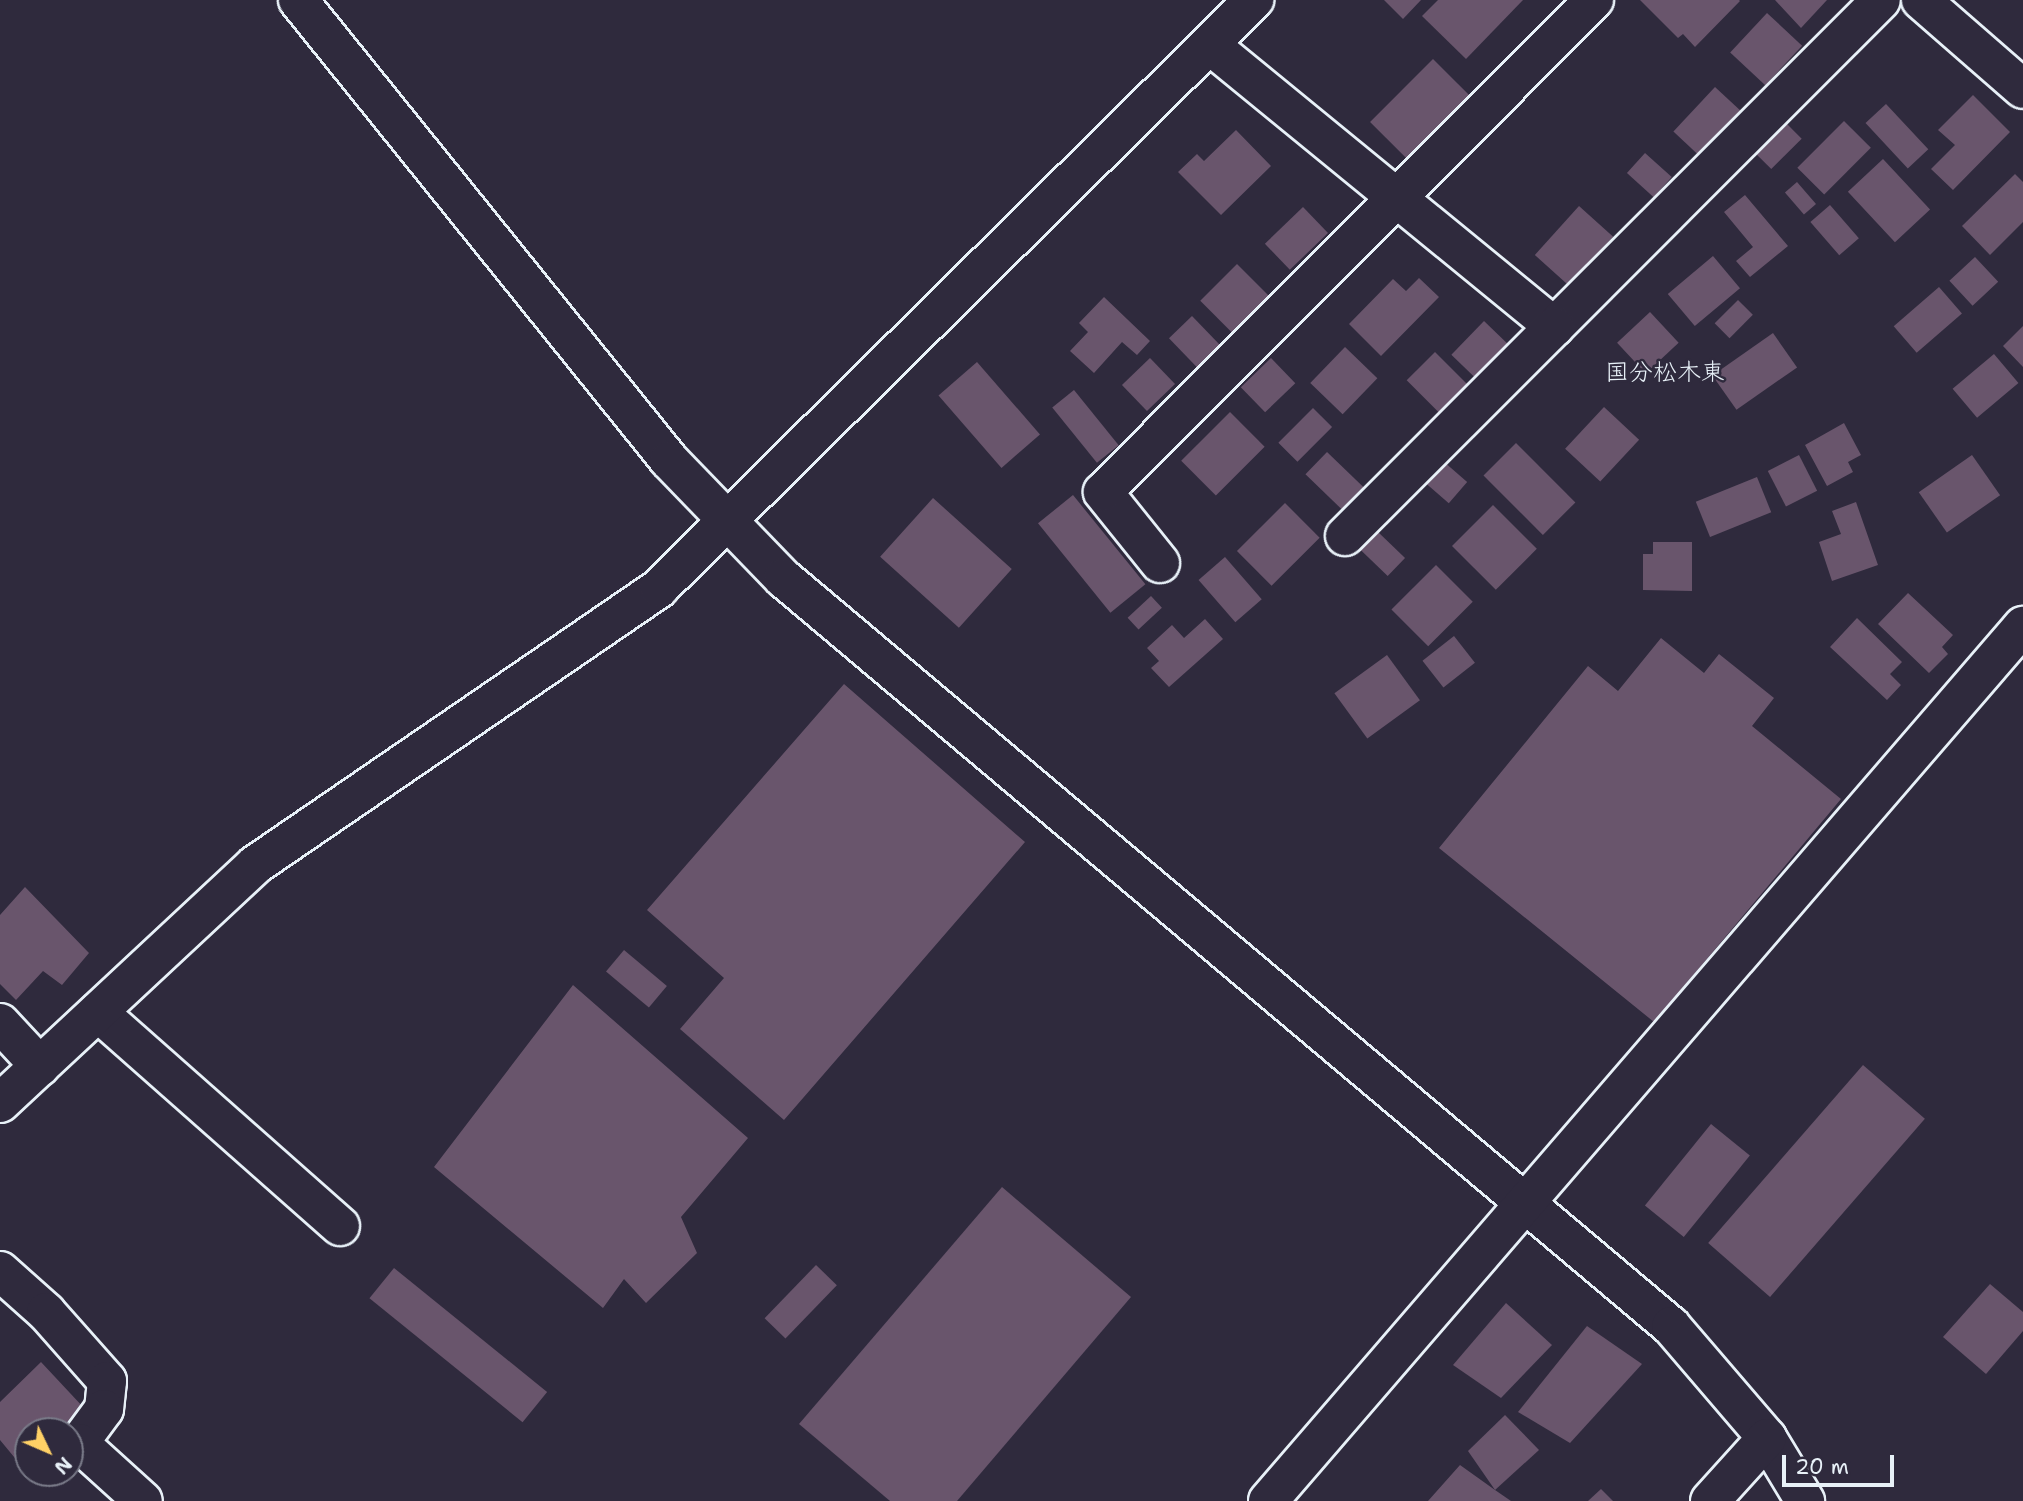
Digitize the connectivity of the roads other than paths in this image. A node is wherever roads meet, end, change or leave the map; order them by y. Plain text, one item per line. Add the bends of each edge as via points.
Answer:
1 (298, 0) edge
2 (1254, 0) edge
3 (1594, 0) edge
4 (1881, 0) edge
5 (1921, 0) edge
6 (1210, 45) junction
7 (2023, 89) edge
8 (1401, 197) junction
9 (1554, 327) junction
10 (726, 519) junction
11 (1345, 536) dead end
12 (1160, 563) dead end
13 (2023, 626) edge
14 (98, 1012) junction
15 (0, 1023) edge
16 (40, 1066) junction
17 (0, 1103) edge
18 (1524, 1202) junction
19 (340, 1226) dead end
20 (0, 1271) edge
21 (1767, 1438) junction
22 (143, 1501) edge
23 (1268, 1501) edge
24 (1710, 1501) edge
25 (1805, 1501) edge

1 - 10 street via 669,460
2 - 6 street
3 - 8 street
4 - 9 street
5 - 7 street
6 - 8 street
6 - 10 street
8 - 9 street
8 - 12 street via 1103,492
9 - 11 street
10 - 14 street via 659,588 255,865
10 - 18 street via 783,578
13 - 18 street
14 - 16 street
14 - 19 street
15 - 16 street
16 - 17 street
18 - 21 street via 1671,1325
18 - 23 street
20 - 22 street via 46,1312 107,1381 104,1409 79,1443
21 - 24 street
21 - 25 street

